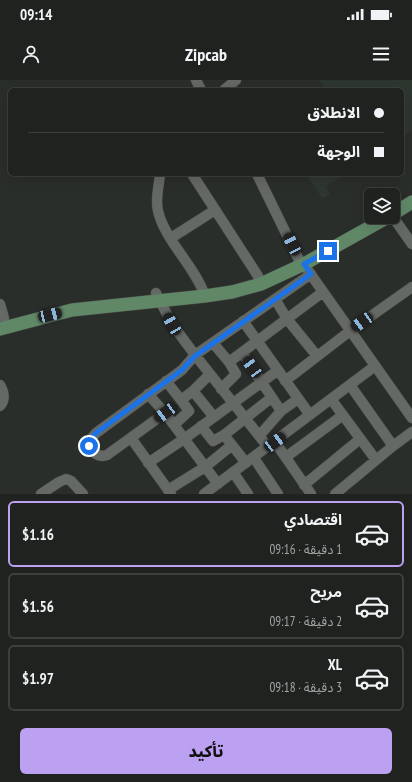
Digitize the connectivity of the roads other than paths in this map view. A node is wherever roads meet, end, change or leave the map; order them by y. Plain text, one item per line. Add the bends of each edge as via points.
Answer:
1 (236, 80) edge
2 (226, 88) edge
3 (162, 176) edge
4 (193, 176) edge
5 (258, 176) edge
6 (412, 193) edge
7 (400, 201) edge
8 (412, 202) edge
9 (215, 210) junction
10 (400, 210) edge
11 (364, 223) edge
12 (376, 224) edge
13 (399, 224) edge
14 (171, 238) junction
15 (412, 244) edge
16 (304, 265) junction
17 (258, 276) junction
18 (412, 287) edge
19 (204, 292) junction
20 (323, 292) junction
21 (158, 298) junction
22 (275, 299) junction
23 (0, 304) edge
24 (287, 319) junction
25 (1, 322) edge
26 (243, 322) junction
27 (350, 331) junction
28 (257, 342) junction
29 (213, 343) junction
30 (242, 353) junction
31 (195, 356) junction
32 (317, 356) junction
33 (229, 362) junction
34 (375, 366) junction
35 (252, 367) junction
36 (277, 371) junction
37 (210, 374) junction
38 (236, 374) junction
39 (166, 381) junction
40 (285, 381) junction
41 (262, 382) junction
42 (0, 385) edge
43 (350, 385) junction
44 (221, 388) junction
45 (193, 391) junction
46 (148, 394) junction
47 (271, 398) junction
48 (298, 399) junction
49 (331, 399) junction
50 (181, 400) junction
51 (201, 401) junction
52 (232, 403) junction
53 (0, 406) edge
54 (189, 411) junction
55 (281, 411) junction
56 (165, 413) junction
57 (310, 415) junction
58 (343, 415) junction
59 (214, 417) junction
60 (244, 418) junction
61 (412, 418) edge
62 (174, 425) junction
63 (201, 426) junction
64 (412, 432) edge
65 (224, 434) junction
66 (259, 436) junction
67 (131, 438) junction
68 (184, 439) junction
69 (360, 439) junction
70 (213, 441) junction
71 (271, 444) junction
72 (232, 445) junction
73 (393, 446) junction
74 (220, 454) junction
75 (286, 457) junction
76 (250, 460) junction
77 (376, 460) junction
78 (148, 463) junction
79 (205, 467) junction
80 (233, 472) junction
81 (218, 484) junction
82 (304, 485) junction
83 (169, 492) edge
84 (43, 493) edge
85 (83, 494) edge
86 (204, 494) edge
87 (248, 494) edge
88 (278, 494) edge
89 (311, 494) edge
90 (335, 494) edge

1 - 2 street
3 - 14 street via 157,198 158,211
4 - 9 street
5 - 16 street
6 - 7 main road
8 - 10 main road
9 - 14 street
9 - 17 street
11 - 16 main road
12 - 16 main road
13 - 15 street
14 - 19 street
16 - 17 main road
16 - 19 main road via 261,284 232,292
16 - 20 street
16 - 22 street
17 - 19 main road
18 - 27 street
19 - 21 main road
20 - 24 street
20 - 27 street
21 - 25 main road via 71,302
21 - 31 street via 172,324
22 - 24 street
22 - 26 street
23 - 25 street
24 - 28 street
24 - 32 street
26 - 28 street
26 - 29 street
27 - 32 street
27 - 34 street
28 - 30 street
28 - 36 street
29 - 31 street
29 - 33 street
30 - 33 street
30 - 35 street
31 - 37 street
31 - 39 street via 182,370
32 - 40 street
33 - 38 street
34 - 43 street
34 - 61 street
35 - 38 street
35 - 41 street
36 - 40 street
36 - 41 street
37 - 44 street
37 - 45 street
38 - 44 street
39 - 46 street
39 - 50 street
40 - 48 street
41 - 47 street
41 - 52 street
42 - 53 street via 4,402
43 - 49 street
43 - 73 street
44 - 52 street
45 - 50 street
45 - 51 street
46 - 56 street
46 - 67 street via 96,433 89,446 97,455 102,456
47 - 55 street
47 - 60 street
48 - 55 street
48 - 57 street
49 - 57 street
49 - 58 street
50 - 54 street
51 - 54 street
51 - 59 street
52 - 59 street
52 - 60 street
54 - 62 street
55 - 66 street
56 - 62 street
56 - 67 street
57 - 71 street
58 - 69 street
58 - 75 street
59 - 63 street
60 - 65 street
60 - 66 street
62 - 68 street
63 - 68 street
63 - 70 street
64 - 73 street
65 - 70 street
65 - 72 street
66 - 71 street
67 - 78 street
68 - 78 street
68 - 79 street
69 - 77 street
69 - 82 street
70 - 74 street
71 - 75 street
71 - 76 street
72 - 74 street
72 - 76 street
73 - 77 street
74 - 79 street
75 - 82 street
76 - 80 street
76 - 88 street
77 - 90 street
78 - 83 street
79 - 81 street
79 - 83 street
80 - 81 street
80 - 87 street
81 - 86 street
82 - 89 street
84 - 85 street via 66,479

